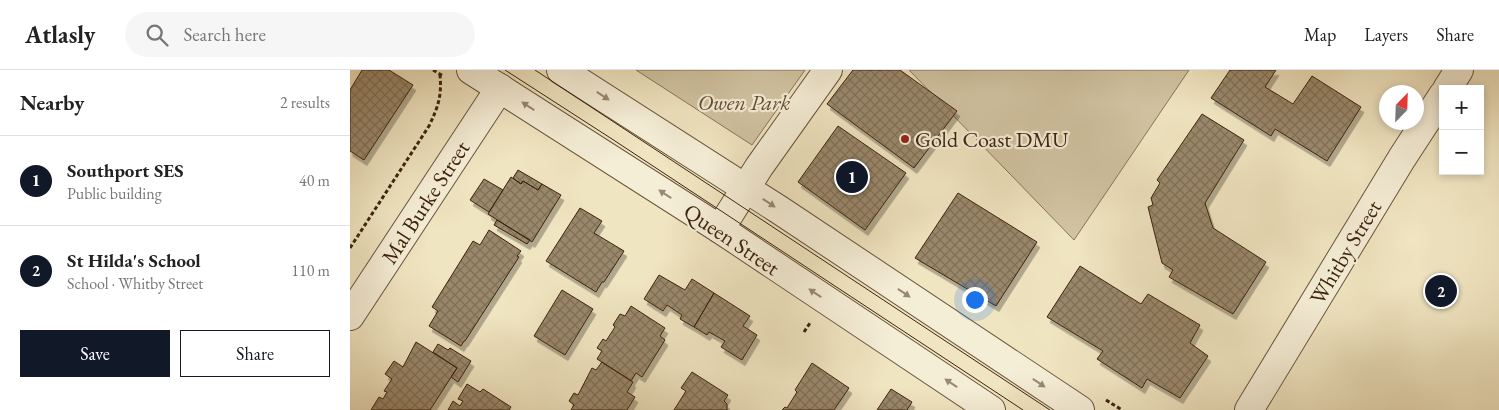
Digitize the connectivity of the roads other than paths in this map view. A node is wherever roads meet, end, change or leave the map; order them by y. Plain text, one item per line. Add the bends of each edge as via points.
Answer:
1 (471, 70) edge
2 (562, 70) edge
3 (828, 70) edge
4 (1459, 70) edge
5 (1449, 85) edge
6 (500, 88) junction
7 (1439, 101) edge
8 (746, 188) junction
9 (720, 229) junction
10 (350, 316) edge
11 (991, 410) edge
12 (1080, 410) edge
13 (1249, 410) edge

1 - 6 street, Queen Street
2 -> 8 street
3 - 8 street
4 - 5 street
9 -> 6 street, Queen Street
6 - 10 street, Mal Burke Street
7 - 13 street, Whitby Street
8 - 9 street
8 -> 12 street
11 -> 9 street, Queen Street

